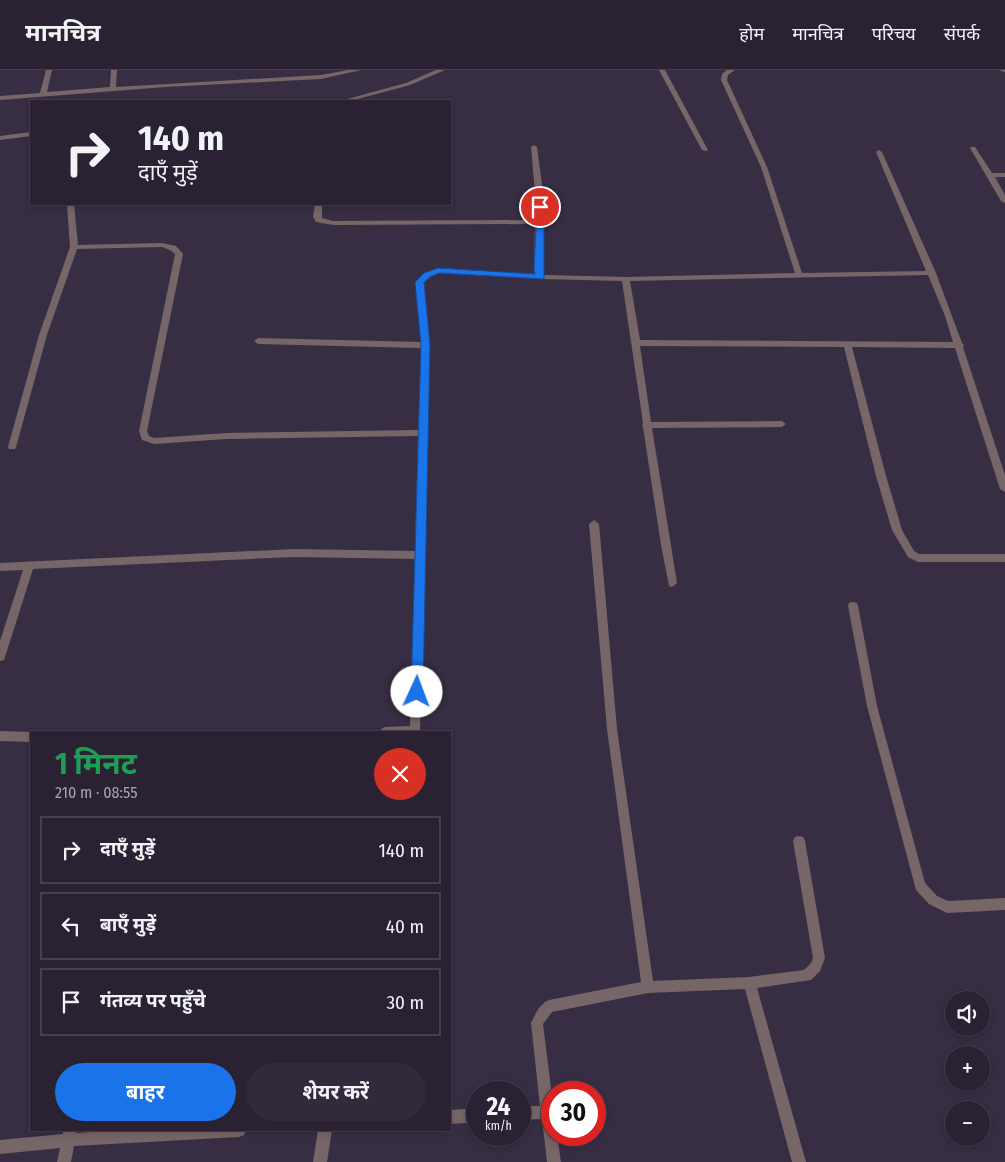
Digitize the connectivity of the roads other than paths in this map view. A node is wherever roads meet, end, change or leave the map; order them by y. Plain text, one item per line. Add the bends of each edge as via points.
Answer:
1 (49, 70) edge
2 (114, 70) edge
3 (358, 70) edge
4 (442, 70) edge
5 (662, 70) edge
6 (732, 70) edge
7 (113, 90) junction
8 (43, 94) junction
9 (0, 98) edge
10 (346, 100) edge
11 (30, 134) edge
12 (0, 138) edge
13 (534, 147) dead end
14 (973, 148) dead end
15 (706, 150) dead end
16 (879, 152) dead end
17 (990, 175) junction
18 (1005, 175) edge
19 (1005, 201) edge
20 (70, 205) edge
21 (318, 205) edge
22 (540, 222) junction
23 (74, 247) junction
24 (932, 273) junction
25 (799, 275) junction
26 (541, 277) junction
27 (626, 279) junction
28 (258, 341) dead end
29 (637, 343) junction
30 (847, 344) junction
31 (425, 345) junction
32 (960, 345) junction
33 (782, 424) dead end
34 (646, 425) junction
35 (424, 433) junction
36 (12, 447) dead end
37 (1005, 489) edge
38 (594, 524) dead end
39 (421, 555) junction
40 (1005, 558) edge
41 (29, 565) junction
42 (0, 567) edge
43 (672, 583) dead end
44 (853, 606) dead end
45 (0, 657) edge
46 (415, 731) edge
47 (0, 736) edge
48 (30, 737) edge
49 (799, 841) dead end
50 (1005, 904) edge
51 (749, 983) junction
52 (648, 987) junction
53 (545, 1081) edge
54 (466, 1116) edge
55 (451, 1117) edge
56 (205, 1131) edge
57 (325, 1131) edge
58 (69, 1135) edge
59 (552, 1146) edge
60 (0, 1147) edge
61 (64, 1162) edge
62 (320, 1162) edge
63 (554, 1162) edge
64 (800, 1162) edge

1 - 8 street
2 - 7 street
3 - 7 street via 321,77
4 - 10 street via 408,84
5 - 15 street
6 - 25 street via 725,74 724,80 764,167
7 - 8 street
8 - 9 street
11 - 12 street
13 - 22 street
14 - 17 street
16 - 24 street
17 - 18 street
17 - 19 street
20 - 23 street
21 - 22 street via 319,220 333,223
22 - 26 street via 538,270
23 - 35 street via 162,246 173,248 179,254 143,431 145,438 154,441 226,436
23 - 36 street via 42,335
24 - 25 street
24 - 32 street
25 - 27 street
26 - 27 street
26 - 31 street via 438,271 427,275 420,282
27 - 29 street
28 - 31 street
29 - 30 street
29 - 34 street
30 - 32 street
30 - 40 street via 894,521 911,554 918,558
31 - 35 street
32 - 37 street
33 - 34 street
34 - 43 street
35 - 39 street
38 - 52 street via 612,728
39 - 41 street via 294,553
39 - 46 street
41 - 42 street
41 - 45 street
44 - 50 street via 872,706 920,886 933,900 947,908
47 - 48 street
49 - 51 street via 819,958 816,967 807,976
51 - 52 street
51 - 64 street
52 - 53 street via 550,1006 542,1013 537,1023
54 - 55 street
56 - 58 street
57 - 62 street
58 - 60 street
58 - 61 street
59 - 63 street

